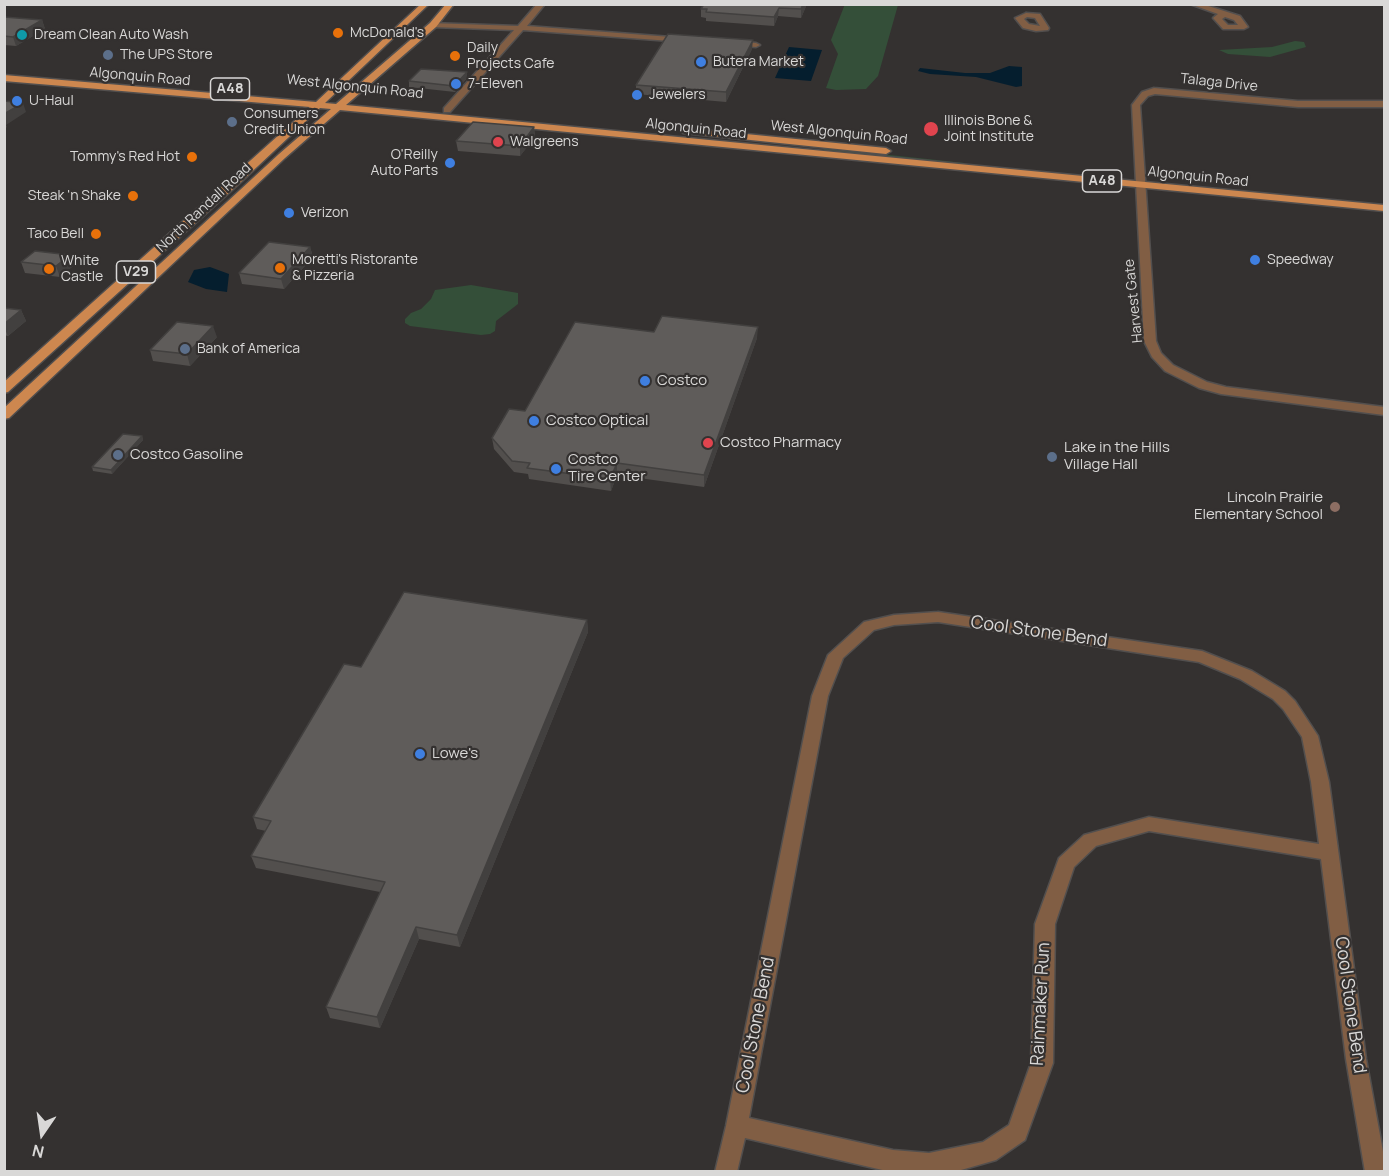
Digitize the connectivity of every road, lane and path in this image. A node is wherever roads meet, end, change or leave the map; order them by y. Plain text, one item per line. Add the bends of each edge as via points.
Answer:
1 (426, 4) edge
2 (451, 4) edge
3 (542, 4) edge
4 (1193, 4) edge
5 (1223, 15) dead end
6 (436, 21) junction
7 (522, 28) junction
8 (697, 40) edge
9 (721, 42) edge
10 (756, 45) dead end
11 (6, 75) edge
12 (219, 88) junction
13 (117, 89) junction
14 (329, 97) junction
15 (346, 99) junction
16 (1384, 104) edge
17 (319, 106) junction
18 (337, 107) junction
19 (447, 110) junction
20 (1139, 180) junction
21 (1384, 199) edge
22 (1384, 208) edge
23 (4, 389) edge
24 (1384, 411) edge
25 (4, 415) edge
26 (1330, 853) junction
27 (737, 1126) junction
28 (726, 1172) edge
29 (1376, 1172) edge

1 - 14 main road, V29
2 - 6 main road, V29
3 - 7 street
4 - 5 street
6 - 7 street
6 - 15 main road, V29
7 - 8 street
7 - 19 street
9 - 10 street
11 - 12 main road, West Algonquin Road / A48
11 - 13 main road, Algonquin Road / A48
12 - 13 main road via 134,85
12 - 14 main road, West Algonquin Road / A48
13 - 17 main road, Algonquin Road / A48
14 - 15 main road, West Algonquin Road / A48
14 - 17 main road, North Randall Road / V29
15 - 18 main road, North Randall Road / V29
15 - 19 main road, West Algonquin Road / A48
16 - 20 street, Talaga Drive via 1298,104 1181,92 1144,94 1136,105
17 - 18 main road, Algonquin Road / A48
17 - 23 main road, North Randall Road / V29
18 - 20 main road, Algonquin Road / A48
18 - 25 main road, North Randall Road / V29
19 - 20 main road, West Algonquin Road / A48 via 736,136
20 - 21 main road, West Algonquin Road / A48
20 - 22 main road, Algonquin Road / A48
20 - 24 street, Harvest Gate via 1150,341 1168,368 1225,391
26 - 27 street, Rainmaker Run via 1149,824 1090,840 1066,863 1045,924 1042,1063 1017,1132 988,1152 929,1164 893,1161
26 - 27 street, Cool Stone Bend via 1310,736 1279,694 1246,675 1202,657 938,617 868,626 836,655 820,696
26 - 29 street, Cool Stone Bend via 1356,1059
27 - 28 street, Cool Stone Bend

